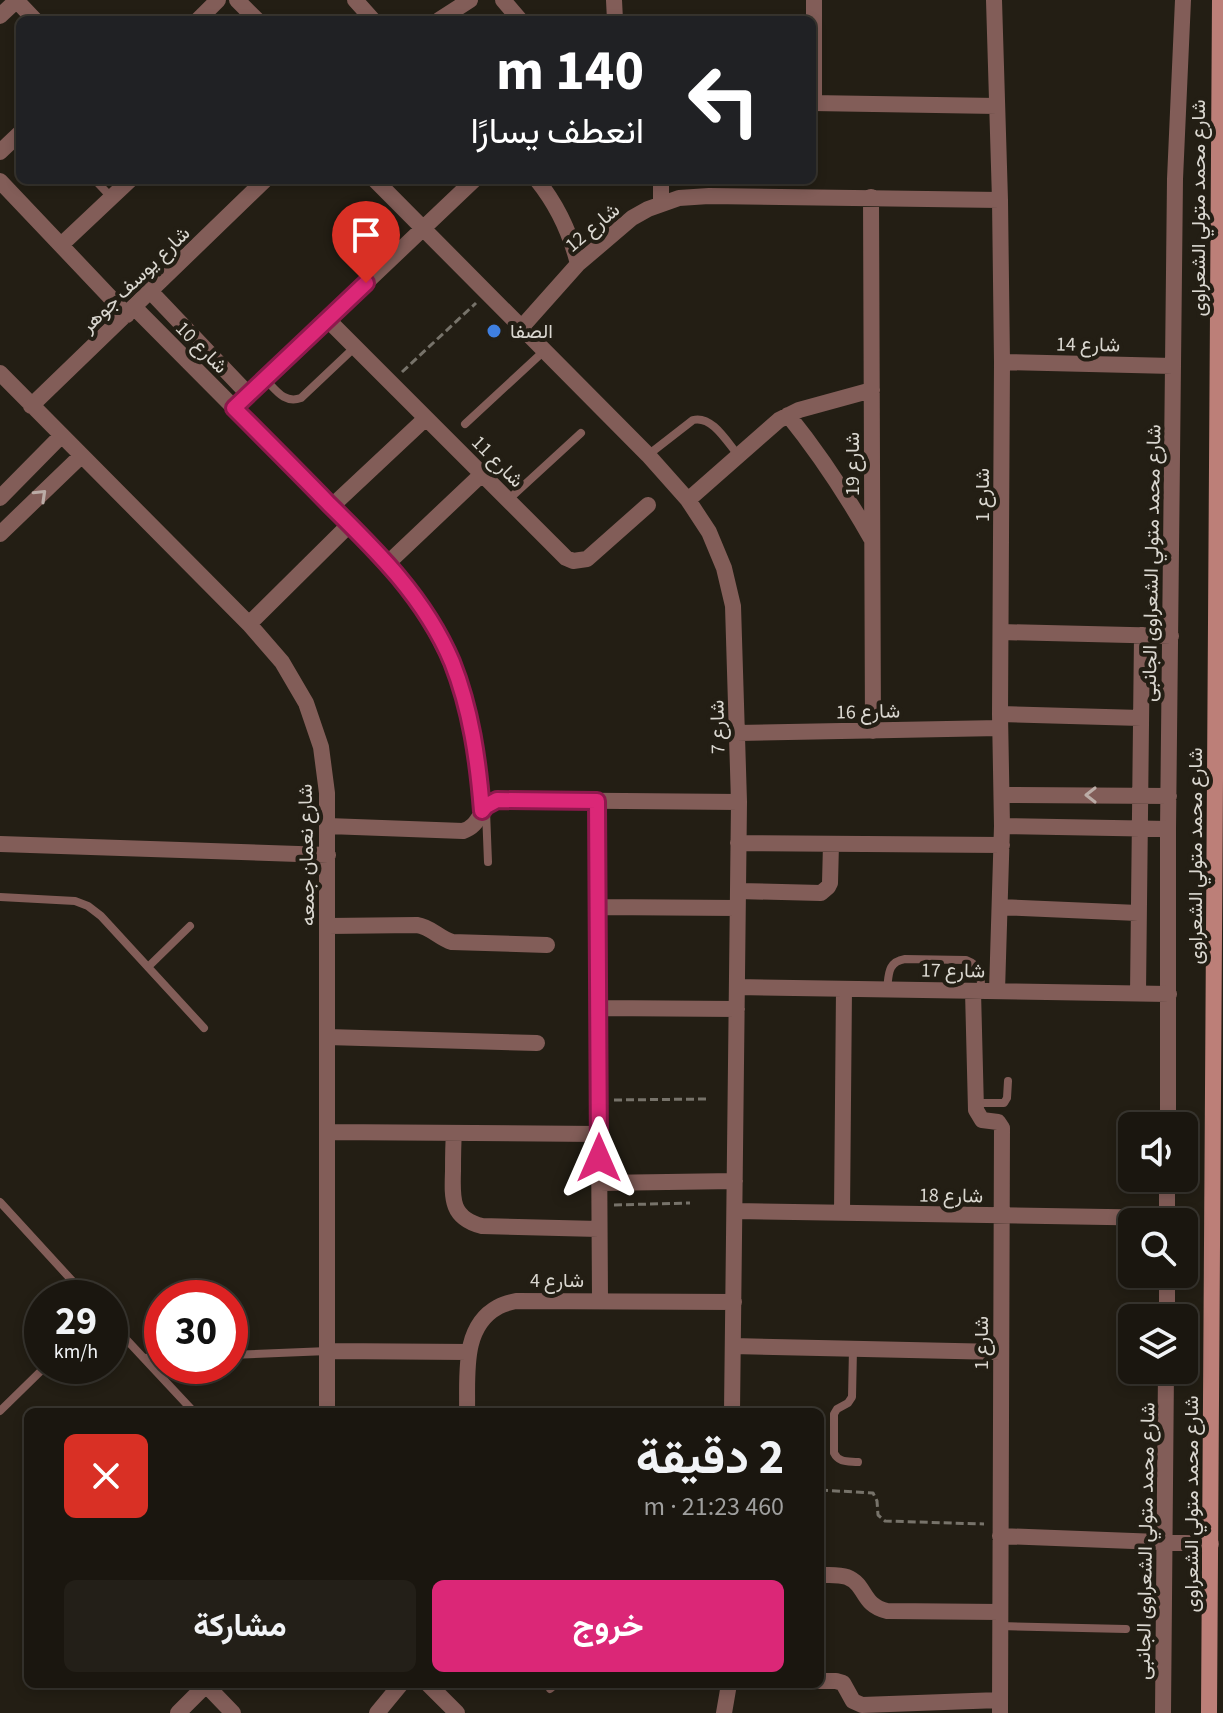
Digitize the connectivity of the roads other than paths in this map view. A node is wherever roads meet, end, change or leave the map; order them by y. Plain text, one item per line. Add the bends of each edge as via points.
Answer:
1 (16, 0) edge
2 (218, 0) edge
3 (237, 0) edge
4 (355, 0) edge
5 (470, 0) edge
6 (503, 0) edge
7 (994, 0) edge
8 (1183, 0) edge
9 (1220, 0) edge
10 (0, 16) edge
11 (31, 16) edge
12 (202, 16) edge
13 (253, 16) edge
14 (369, 16) edge
15 (445, 16) edge
16 (517, 16) edge
17 (1221, 65) edge
18 (816, 103) edge
19 (997, 106) junction
20 (16, 137) edge
21 (0, 152) edge
22 (0, 181) edge
23 (99, 184) edge
24 (126, 184) edge
25 (261, 184) edge
26 (379, 184) edge
27 (470, 184) edge
28 (540, 184) edge
29 (661, 184) edge
30 (111, 197) junction
31 (871, 197) junction
32 (1000, 200) junction
33 (661, 203) junction
34 (423, 228) junction
35 (61, 245) junction
36 (578, 264) junction
37 (151, 292) junction
38 (131, 311) junction
39 (328, 320) junction
40 (521, 328) junction
41 (355, 347) junction
42 (545, 351) junction
43 (1002, 362) junction
44 (1173, 366) junction
45 (0, 373) edge
46 (265, 379) junction
47 (872, 390) junction
48 (249, 395) junction
49 (31, 406) junction
50 (234, 408) junction
51 (788, 415) junction
52 (426, 418) junction
53 (465, 424) dead end
54 (581, 433) dead end
55 (61, 436) junction
56 (648, 455) junction
57 (738, 455) junction
58 (81, 456) junction
59 (482, 474) junction
60 (0, 498) edge
61 (508, 500) junction
62 (688, 500) junction
63 (648, 505) dead end
64 (332, 506) junction
65 (350, 524) junction
66 (0, 534) edge
67 (872, 541) junction
68 (388, 563) junction
69 (249, 624) junction
70 (1001, 632) junction
71 (1142, 635) junction
72 (1171, 636) junction
73 (1219, 688) edge
74 (1141, 718) junction
75 (1000, 721) junction
76 (873, 731) junction
77 (737, 733) junction
78 (1002, 795) junction
79 (1140, 795) junction
80 (1169, 796) junction
81 (597, 801) junction
82 (739, 802) junction
83 (484, 808) junction
84 (328, 826) junction
85 (1002, 826) junction
86 (1140, 828) junction
87 (1168, 829) junction
88 (738, 843) junction
89 (0, 844) edge
90 (831, 844) junction
91 (1002, 845) junction
92 (328, 855) junction
93 (488, 862) dead end
94 (1219, 896) edge
95 (0, 897) edge
96 (738, 900) junction
97 (598, 907) junction
98 (1000, 907) junction
99 (1138, 913) junction
100 (190, 926) dead end
101 (328, 926) junction
102 (547, 945) dead end
103 (148, 967) junction
104 (737, 987) junction
105 (844, 989) junction
106 (887, 989) junction
107 (984, 991) junction
108 (1138, 993) junction
109 (1169, 994) junction
110 (598, 1008) junction
111 (737, 1009) junction
112 (204, 1028) dead end
113 (327, 1037) junction
114 (537, 1043) dead end
115 (1008, 1081) dead end
116 (975, 1103) junction
117 (1168, 1112) edge
118 (327, 1132) junction
119 (454, 1133) junction
120 (599, 1134) junction
121 (735, 1181) junction
122 (599, 1183) junction
123 (0, 1202) edge
124 (735, 1211) junction
125 (842, 1213) junction
126 (1001, 1216) junction
127 (1118, 1219) edge
128 (599, 1229) junction
129 (72, 1280) edge
130 (600, 1300) junction
131 (734, 1302) junction
132 (128, 1341) edge
133 (733, 1346) junction
134 (853, 1349) junction
135 (328, 1351) junction
136 (469, 1352) junction
137 (1000, 1352) junction
138 (248, 1354) edge
139 (144, 1358) edge
140 (28, 1384) edge
141 (168, 1384) edge
142 (1166, 1384) edge
143 (190, 1408) edge
144 (327, 1408) edge
145 (467, 1408) edge
146 (732, 1408) edge
147 (0, 1411) edge
148 (858, 1462) dead end
149 (1000, 1530) junction
150 (1166, 1542) junction
151 (1211, 1544) junction
152 (824, 1575) edge
153 (1000, 1619) junction
154 (1126, 1629) dead end
155 (824, 1681) edge
156 (204, 1688) edge
157 (210, 1688) edge
158 (398, 1688) edge
159 (432, 1688) edge
160 (728, 1688) edge
161 (1000, 1706) edge
162 (862, 1709) edge
163 (178, 1713) edge
164 (233, 1713) edge
165 (377, 1713) edge
166 (457, 1713) edge
167 (724, 1713) edge
168 (1163, 1713) edge
169 (1209, 1713) edge

1 - 10 street
1 - 11 street
2 - 12 street
3 - 13 street
4 - 14 street
5 - 15 street
6 - 16 street
7 - 19 street, شارع 1
8 - 44 street, شارع محمد متولي الشعراوى الجانبى
9 - 17 street, شارع محمد متولي الشعراوى
17 - 73 street, شارع محمد متولي الشعراوى
18 - 19 street
19 - 32 street, شارع 1
20 - 21 street
22 - 35 street, شارع 10
23 - 30 lane
24 - 30 street
25 - 37 street, شارع يوسف جوهر
26 - 34 street, شارع 7
27 - 34 street
28 - 36 street via 562,217
29 - 33 street
30 - 35 street
31 - 32 street, شارع 12
31 - 33 street, شارع 12 via 694,196
31 - 47 street, شارع 19
32 - 43 street, شارع 1
33 - 36 street, شارع 12 via 632,218
34 - 39 street
34 - 40 street, شارع 7
35 - 38 street, شارع 10
36 - 40 street, شارع 12
37 - 38 street, شارع يوسف جوهر
37 - 48 street
38 - 49 street, شارع يوسف جوهر
38 - 50 street, شارع 10
39 - 41 street, شارع 11
39 - 46 street
40 - 42 street, شارع 7
41 - 46 lane via 297,400 284,398
41 - 52 street, شارع 11
42 - 53 lane
42 - 56 street, شارع 7
43 - 44 street, شارع 14
43 - 70 street, شارع 1
44 - 72 street, شارع محمد متولي الشعراوى الجانبى
45 - 49 street, شارع نعمان جمعه
46 - 48 street
47 - 51 street
47 - 67 street, شارع 19
48 - 50 street
49 - 55 street, شارع نعمان جمعه
50 - 64 street, شارع 10
51 - 57 street
51 - 67 street via 848,496
52 - 59 street, شارع 11
52 - 64 street
54 - 61 lane
55 - 58 street, شارع نعمان جمعه
55 - 60 street
56 - 57 lane via 701,418
56 - 62 street, شارع 7
57 - 62 street
66 -> 58 street
58 - 69 street, شارع نعمان جمعه
59 - 61 street, شارع 11
59 - 68 street
61 - 63 street, شارع 11 via 566,558 580,561
62 - 77 street, شارع 7 via 709,532 733,606
64 - 65 street, شارع 10
65 - 68 street, شارع 10
65 - 69 street
67 - 76 street, شارع 19
68 - 83 street, شارع 10 via 423,608 456,673 469,715
69 - 84 street, شارع نعمان جمعه via 282,662 306,703 321,747
70 - 71 street
70 - 75 street, شارع 1
71 - 72 street
71 - 74 street
72 - 80 street, شارع محمد متولي الشعراوى الجانبى
73 - 94 street, شارع محمد متولي الشعراوى
74 - 75 street, شارع 16
74 - 79 street
75 - 76 street, شارع 16
75 - 78 street, شارع 1
76 - 77 street, شارع 16
77 - 82 street, شارع 7
79 -> 78 street
78 - 85 street, شارع 1
79 - 80 street
79 - 86 street
80 - 87 street, شارع محمد متولي الشعراوى الجانبى
81 - 82 street
81 - 83 street via 497,800
81 - 97 street
82 - 88 street, شارع 7
83 - 84 street via 476,824 463,831
83 - 93 lane
84 - 92 street, شارع نعمان جمعه
85 - 86 street
85 - 91 street, شارع 1
86 - 87 street
86 - 99 street
87 - 109 street, شارع محمد متولي الشعراوى الجانبى
88 - 90 street
88 - 96 street, شارع 7
89 - 92 street
90 - 91 street
90 - 96 street via 825,891
91 - 98 street, شارع 1
92 - 101 street, شارع نعمان جمعه
94 - 151 street, شارع محمد متولي الشعراوى
95 - 103 lane via 88,906
96 - 97 street
96 - 104 street, شارع 7
97 - 110 street
98 - 99 street
98 - 107 street, شارع 1
99 - 108 street
100 - 103 lane
101 - 102 street via 417,925 452,942
101 - 113 street, شارع نعمان جمعه
103 - 112 lane
104 - 105 street, شارع 17
104 - 111 street, شارع 7
105 - 106 street, شارع 17
105 - 125 street
106 - 107 street, شارع 17
106 - 107 lane via 889,970 899,959 966,960 976,965
107 - 108 street, شارع 17
107 - 116 street, شارع 1
108 - 109 street, شارع 17
109 - 117 street, شارع محمد متولي الشعراوى الجانبى
110 - 111 street
110 - 120 street
111 - 121 street, شارع 7
113 - 114 street
113 - 118 street, شارع نعمان جمعه
115 - 116 lane via 1004,1103
116 - 126 street, شارع 1 via 979,1118 1002,1128
118 - 119 street
118 - 135 street, شارع نعمان جمعه
119 - 120 street
119 - 128 street via 452,1196 461,1216 471,1223
120 - 122 street
121 - 122 street
121 - 124 street, شارع 7
122 - 128 street
123 - 129 lane
124 - 125 street, شارع 18
124 - 131 street, شارع 7
125 - 126 street, شارع 18
126 - 127 street, شارع 18
126 - 137 street, شارع 1
128 - 130 street
130 - 131 street, شارع 4
130 - 136 street, شارع 4 via 498,1306 483,1318
131 - 133 street, شارع 7
132 - 139 lane
133 - 134 street
133 - 146 street, شارع 7
134 - 137 street
134 - 148 lane via 852,1397 834,1414 834,1453 841,1461
135 - 136 street
135 - 138 lane
135 - 144 street, شارع نعمان جمعه
136 - 145 street, شارع 4
137 - 149 street, شارع 1
140 - 147 lane
141 - 143 lane
142 - 150 street, شارع محمد متولي الشعراوى الجانبى
149 - 150 street
149 - 153 street, شارع 1
150 - 151 street
150 - 168 street, شارع محمد متولي الشعراوى الجانبى
151 - 169 street, شارع محمد متولي الشعراوى
152 - 153 street via 852,1580 872,1606 887,1611
153 - 154 lane
153 - 161 street, شارع 1
155 - 162 street via 840,1681
156 - 163 street
157 - 164 street
158 - 165 street
159 - 166 street
160 - 167 street
161 - 162 street

